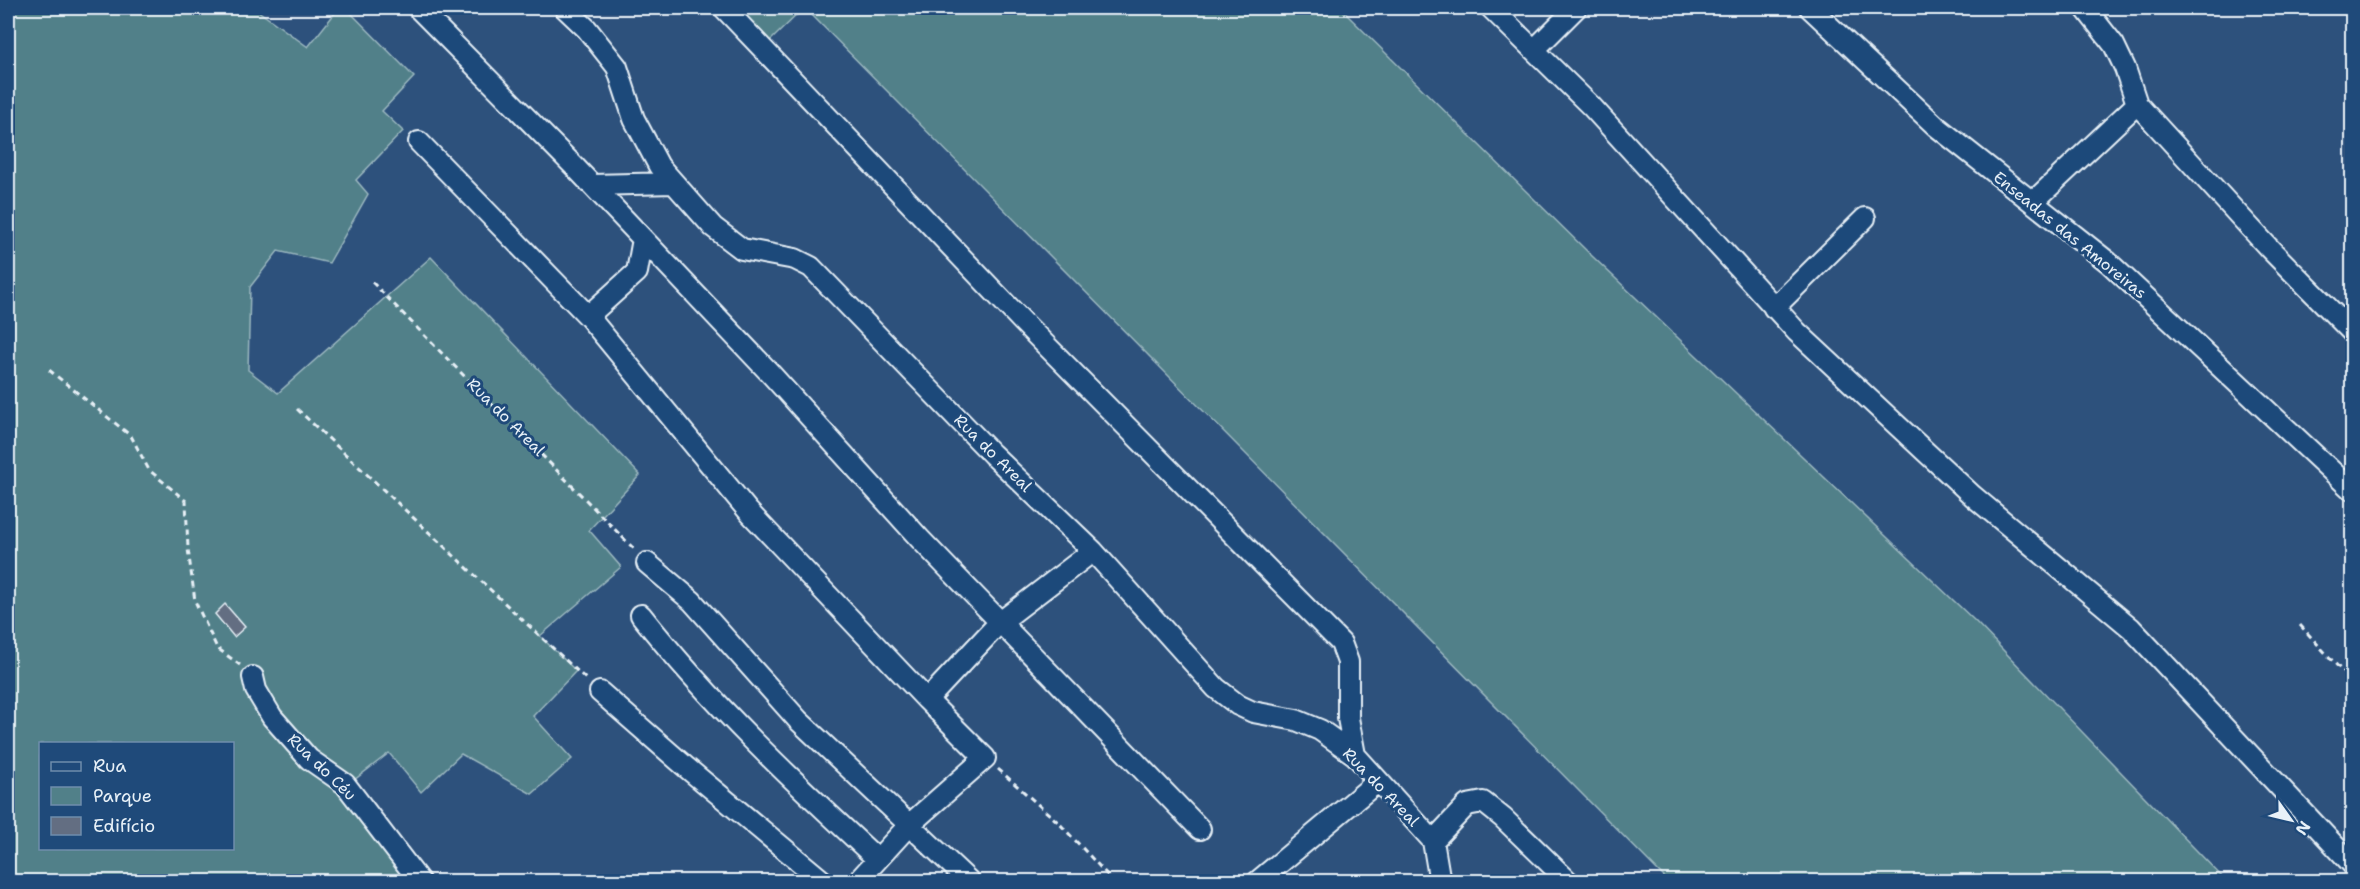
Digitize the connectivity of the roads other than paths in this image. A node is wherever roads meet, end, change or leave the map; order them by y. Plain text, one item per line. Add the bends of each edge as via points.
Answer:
1 (418, 8) edge
2 (565, 8) edge
3 (724, 8) edge
4 (1491, 8) edge
5 (1576, 8) edge
6 (1810, 8) edge
7 (2085, 8) edge
8 (1535, 50) junction
9 (2137, 104) junction
10 (418, 142) dead end
11 (674, 183) junction
12 (592, 185) junction
13 (2033, 202) junction
14 (1865, 218) dead end
15 (643, 238) junction
16 (1774, 308) junction
17 (588, 316) junction
18 (2352, 332) edge
19 (2352, 490) edge
20 (1093, 551) junction
21 (647, 563) road end
22 (641, 615) dead end
23 (999, 623) junction
24 (253, 677) road end
25 (600, 692) road end
26 (927, 700) junction
27 (1355, 755) junction
28 (1377, 782) junction
29 (909, 825) junction
30 (1200, 829) dead end
31 (1432, 841) junction
32 (878, 859) junction
33 (2352, 864) edge
34 (420, 882) edge
35 (824, 882) edge
36 (857, 882) edge
37 (970, 882) edge
38 (1257, 882) edge
39 (1440, 882) edge
40 (1569, 882) edge

1 - 12 street
2 - 11 street, Rua do Areal via 617,67 647,146
3 - 27 street via 1023,322 1341,643 1348,662 1348,718
4 - 8 street
5 - 8 street
6 - 13 street, Enseadas das Amoreiras via 1936,126
7 - 9 street via 2114,45
8 - 16 street via 1667,188
9 - 13 street
9 - 18 street
10 - 17 street
11 - 12 street
11 - 20 street, Rua do Areal via 713,227 742,249 795,259 811,267 992,454
12 - 15 street
13 - 19 street, Enseadas das Amoreiras via 2108,262
14 - 16 street
15 - 17 street via 637,272
15 - 23 street
16 - 33 street via 1974,496 2131,628
17 - 26 street via 749,512
20 - 23 street
20 - 27 street, Rua do Areal via 1231,700 1253,712 1308,724
21 - 29 street via 692,601 798,720
22 - 32 street via 683,669 776,765
23 - 26 street
23 - 30 street
24 - 34 street, Rua do Céu via 272,717 309,759 345,784
25 - 35 street
26 - 29 street via 985,758
27 - 28 street, Rua do Areal
28 - 31 street, Rua do Areal
28 - 38 street
29 - 32 street
29 - 37 street
31 - 39 street, Rua do Areal
31 - 40 street via 1467,805 1483,802
32 - 36 street

